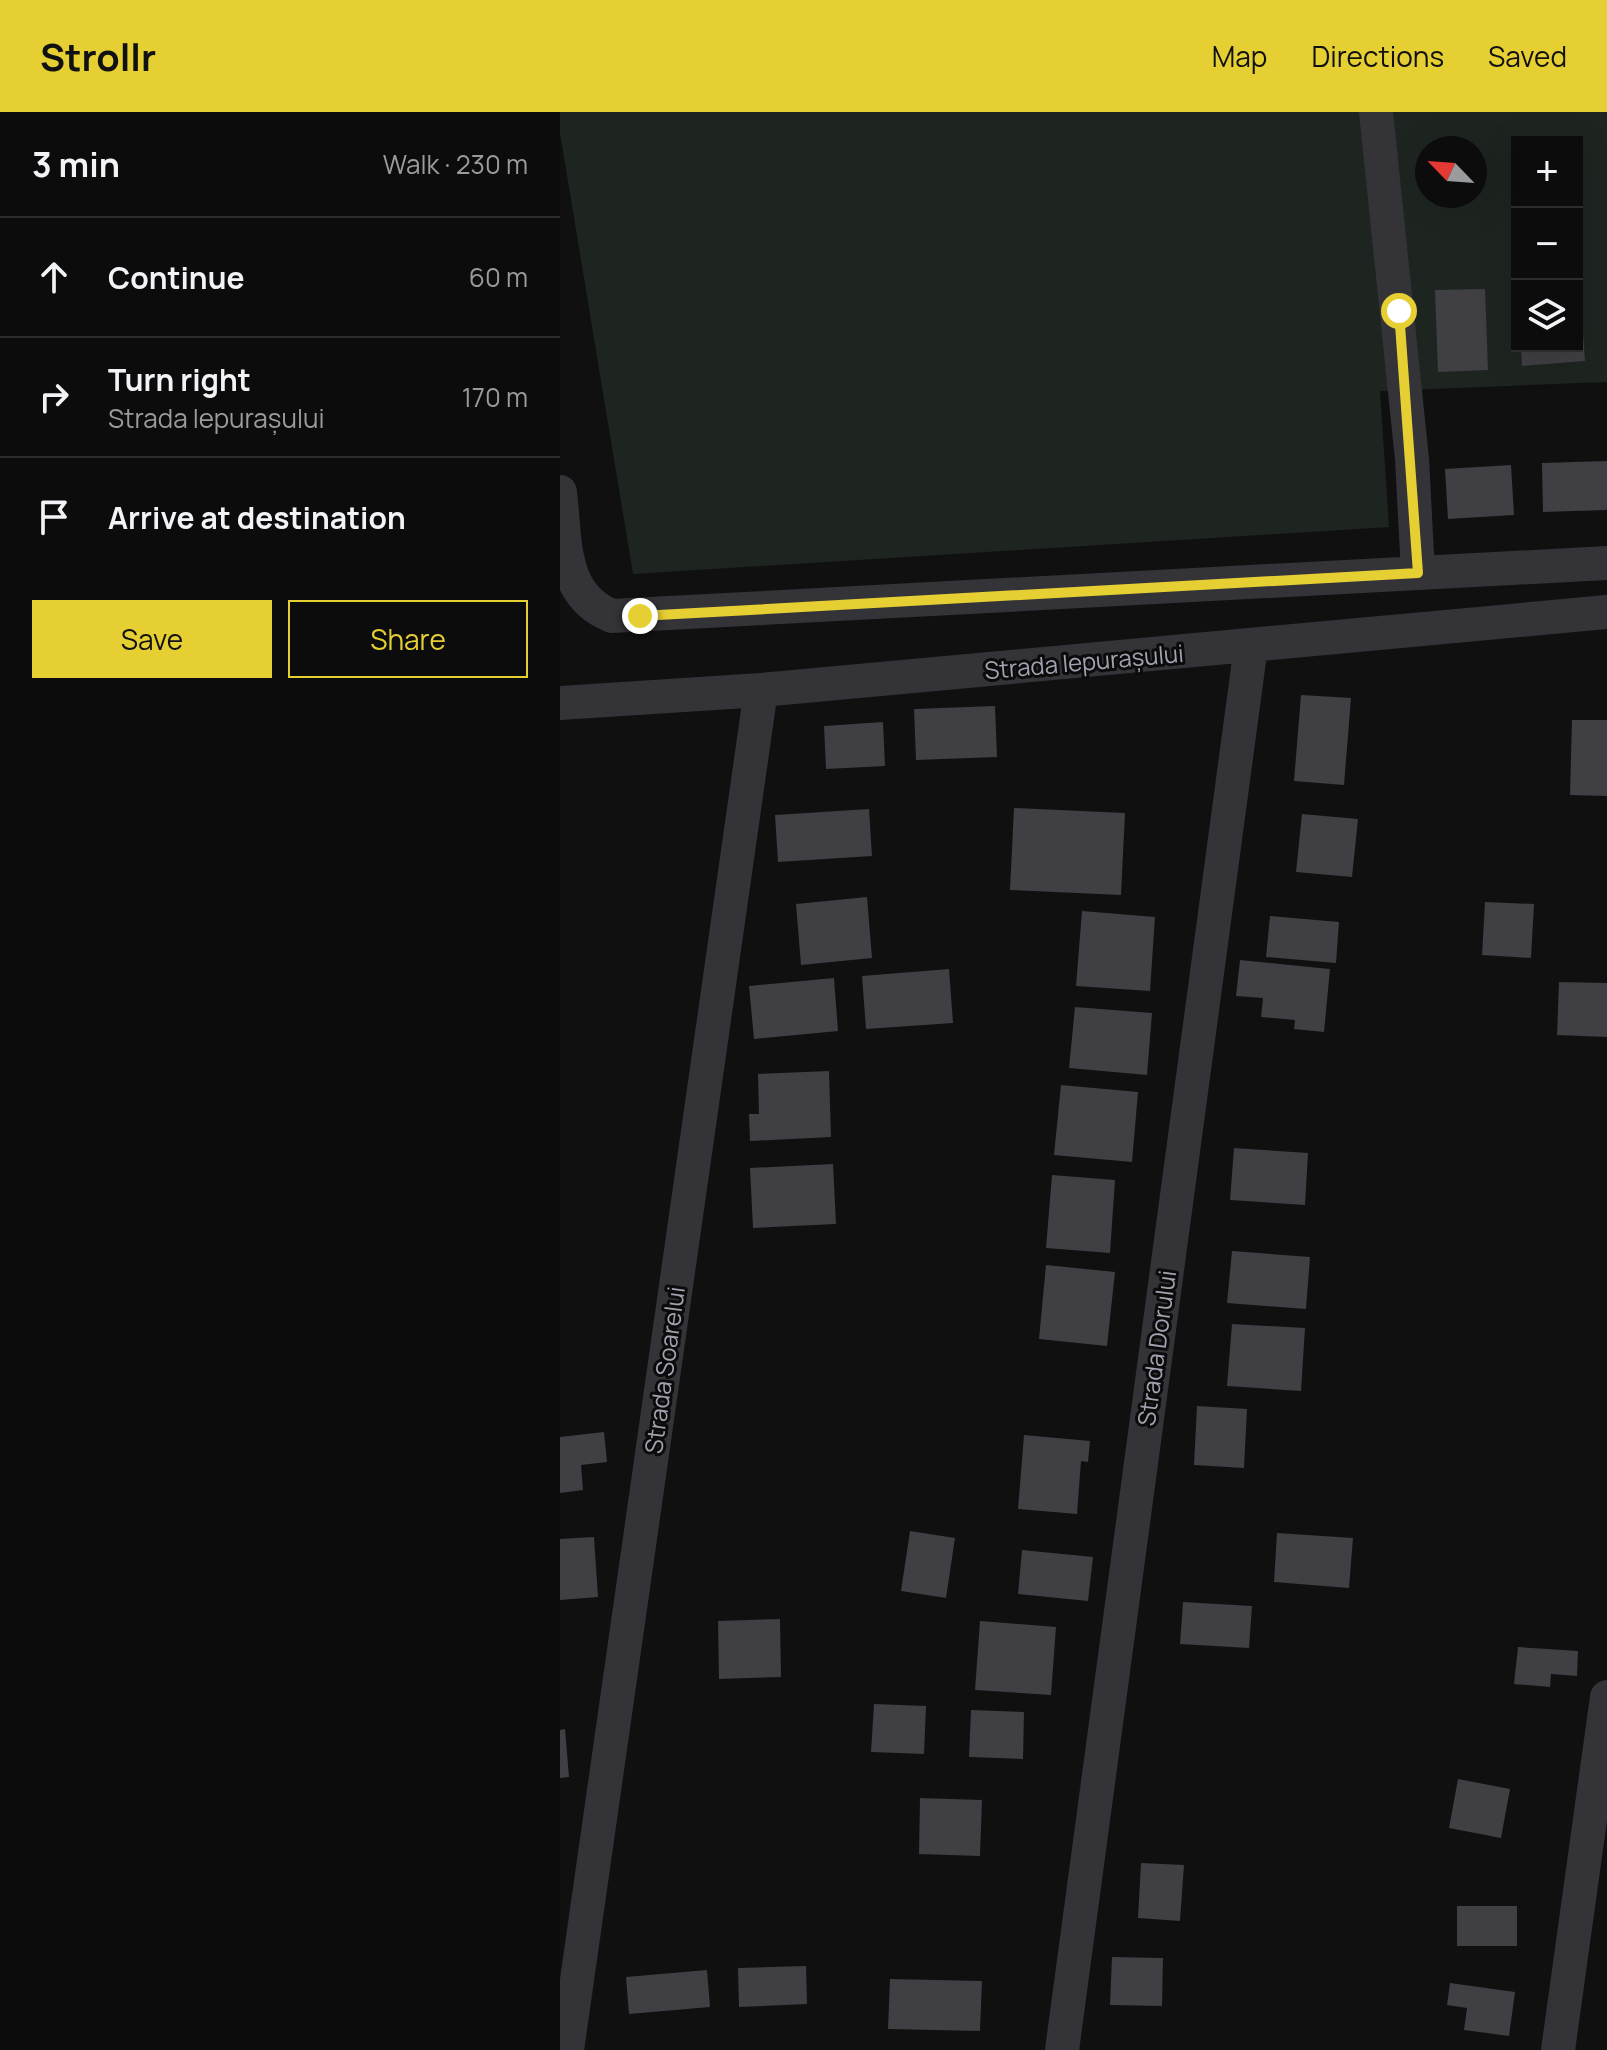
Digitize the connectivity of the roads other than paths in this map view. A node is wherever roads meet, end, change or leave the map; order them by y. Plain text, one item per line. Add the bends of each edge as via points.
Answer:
1 (1376, 112) edge
2 (560, 492) edge
3 (1607, 563) edge
4 (1418, 573) junction
5 (569, 578) edge
6 (1607, 612) edge
7 (1251, 646) junction
8 (761, 690) junction
9 (560, 703) edge
10 (1607, 1697) edge
11 (567, 2050) edge
12 (1062, 2050) edge
13 (1558, 2050) edge

1 - 4 street via 1412,459
2 - 5 street
3 - 4 street
4 - 5 street via 640,616 612,616 594,609
6 - 7 street, Strada Iepurașului
7 - 8 street, Strada Iepurașului
7 - 12 street, Strada Dorului
8 - 9 street, Strada Iepurașului
8 - 11 street, Strada Soarelui
10 - 13 street

